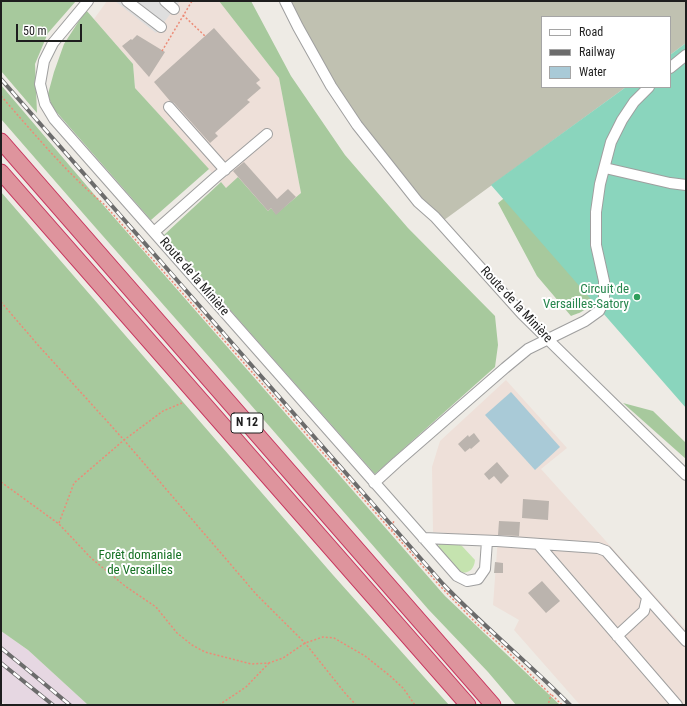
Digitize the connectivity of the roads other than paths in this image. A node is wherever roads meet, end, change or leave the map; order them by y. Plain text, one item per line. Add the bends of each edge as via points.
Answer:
1 (88, 1) edge
2 (127, 1) edge
3 (165, 1) edge
4 (285, 1) edge
5 (174, 9) road end
6 (160, 26) dead end
7 (686, 55) edge
8 (671, 67) edge
9 (648, 88) edge
10 (169, 107) dead end
11 (267, 134) dead end
12 (1, 141) edge
13 (605, 168) junction
14 (225, 170) junction
15 (1, 172) edge
16 (686, 185) edge
17 (154, 232) junction
18 (548, 339) junction
19 (686, 475) edge
20 (374, 483) junction
21 (423, 538) junction
22 (487, 541) junction
23 (538, 544) junction
24 (648, 598) junction
25 (617, 636) junction
26 (686, 641) edge
27 (468, 705) edge
28 (493, 705) edge
29 (677, 705) edge

1 - 17 lane, Route de la Minière via 53,43 44,61 40,84 45,104 54,119
2 - 6 lane
3 - 5 lane
4 - 18 lane, Route de la Minière via 331,86 357,125 418,202
7 - 8 lane
9 - 13 lane via 634,102 622,120 612,142
10 - 14 lane
11 - 14 lane
12 - 28 highway, N 12
13 - 16 lane
13 - 18 lane via 596,212 596,245 604,281 604,301 599,311 585,321
14 - 17 lane
15 - 27 highway, N 12
17 - 20 lane, Route de la Minière
18 - 19 lane, Route de la Minière
18 - 20 lane via 528,349 504,368
20 - 21 lane, Route de la Minière
21 - 22 lane
21 - 22 lane, Route de la Minière via 457,576 467,580 478,579 485,569
22 - 23 lane
23 - 24 lane via 598,548 606,551
23 - 25 lane
24 - 25 lane via 644,611
24 - 26 lane
25 - 29 lane

